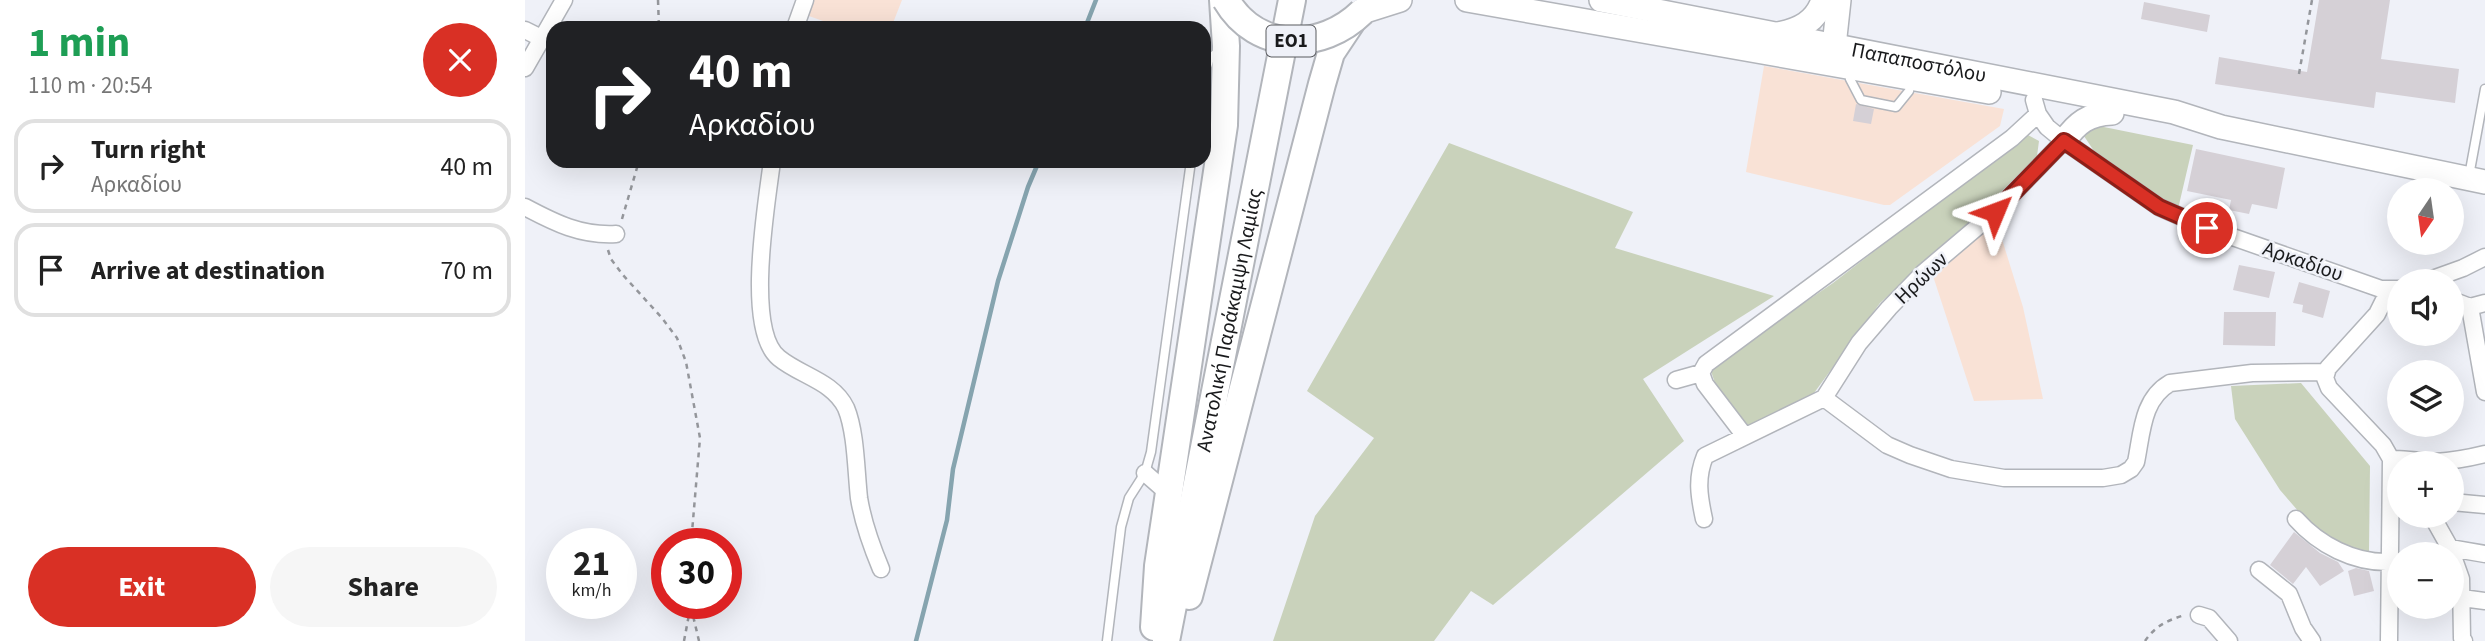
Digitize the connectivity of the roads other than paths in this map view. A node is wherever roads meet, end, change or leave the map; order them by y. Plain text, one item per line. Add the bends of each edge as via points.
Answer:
1 (564, 0) edge
2 (805, 0) edge
3 (1225, 0) edge
4 (1292, 0) edge
5 (1400, 0) edge
6 (1467, 0) edge
7 (1822, 0) edge
8 (1839, 0) edge
9 (1608, 1) edge
10 (1361, 12) edge
11 (551, 21) edge
12 (798, 21) edge
13 (525, 30) edge
14 (546, 30) edge
15 (1776, 34) junction
16 (541, 38) junction
17 (1226, 46) junction
18 (1828, 54) junction
19 (1211, 57) edge
20 (525, 68) edge
21 (1850, 79) dead end
22 (2485, 89) edge
23 (1909, 91) dead end
24 (2037, 100) junction
25 (2112, 113) junction
26 (2221, 127) junction
27 (2064, 141) junction
28 (771, 168) edge
29 (1190, 168) edge
30 (2477, 180) edge
31 (525, 207) edge
32 (616, 234) road end
33 (2485, 257) edge
34 (2460, 269) edge
35 (2387, 287) edge
36 (2387, 299) edge
37 (2477, 305) edge
38 (2326, 372) junction
39 (1701, 373) junction
40 (1676, 380) dead end
41 (2485, 392) edge
42 (1824, 398) junction
43 (1744, 435) junction
44 (2387, 451) edge
45 (2485, 454) edge
46 (2464, 458) edge
47 (1145, 473) junction
48 (1169, 495) junction
49 (2464, 503) edge
50 (2485, 505) edge
51 (1704, 519) dead end
52 (2296, 519) dead end
53 (2464, 550) edge
54 (2485, 554) edge
55 (2387, 562) edge
56 (881, 569) dead end
57 (2259, 570) dead end
58 (2464, 598) edge
59 (2485, 601) edge
60 (2199, 615) road end
61 (2389, 619) edge
62 (2462, 619) edge
63 (1160, 639) edge
64 (1107, 641) edge
65 (2229, 641) edge
66 (2312, 641) edge
67 (2389, 641) edge
68 (2464, 641) edge

1 - 11 street
2 - 12 street
3 - 10 main road, ΕΟ1, bridge via 1255,29 1287,41 1321,38
3 - 17 main road
4 - 63 main road, Ανατολική Παράκαμψη Λαμίας
5 - 10 main road
6 - 18 main road, Παπαποστόλου via 1703,41
7 - 15 main road via 1807,24
8 - 18 main road
9 - 15 main road, Παπαποστόλου
10 - 63 main road via 1331,54 1196,573
13 - 16 street
14 - 16 street
15 - 18 main road, Παπαποστόλου
16 - 20 street
17 - 19 lane
17 - 48 main road via 1224,125
18 - 24 main road, Παπαποστόλου
21 - 23 lane via 1861,100 1896,107
22 - 30 lane
24 - 25 main road, Παπαποστόλου
24 - 26 main road, Παπαποστόλου via 2174,112
24 - 27 street, Αρκαδίου via 2047,127
24 - 39 street via 2012,138 1746,333
25 - 26 main road, Παπαποστόλου
25 - 27 main road via 2087,117
26 - 30 main road, Παπαποστόλου
27 - 35 street, Αρκαδίου via 2131,189 2181,217
27 - 42 street, Ηρώων via 1995,212 1889,308 1859,343
28 - 56 street via 762,242 760,300 765,335 776,356 824,383 846,409 862,514
29 - 47 lane
31 - 32 street via 576,231
33 - 34 street
36 - 38 street
37 - 41 street
38 - 42 street via 2252,373 2170,383 2158,390 2147,408 2136,462 2121,475 2103,478 2004,478 1951,469 1887,445
38 - 44 street via 2329,388
39 - 40 street
39 - 43 street
42 - 43 street
43 - 51 street via 1705,457 1699,469
45 - 46 street
47 - 48 street
47 - 64 lane via 1129,498 1121,527
48 - 63 main road via 1158,566
49 - 50 street
52 - 55 street via 2308,533 2352,558
53 - 54 street
57 - 66 street via 2290,594
58 - 59 street
60 - 65 street via 2209,618
61 - 67 street
62 - 68 street

